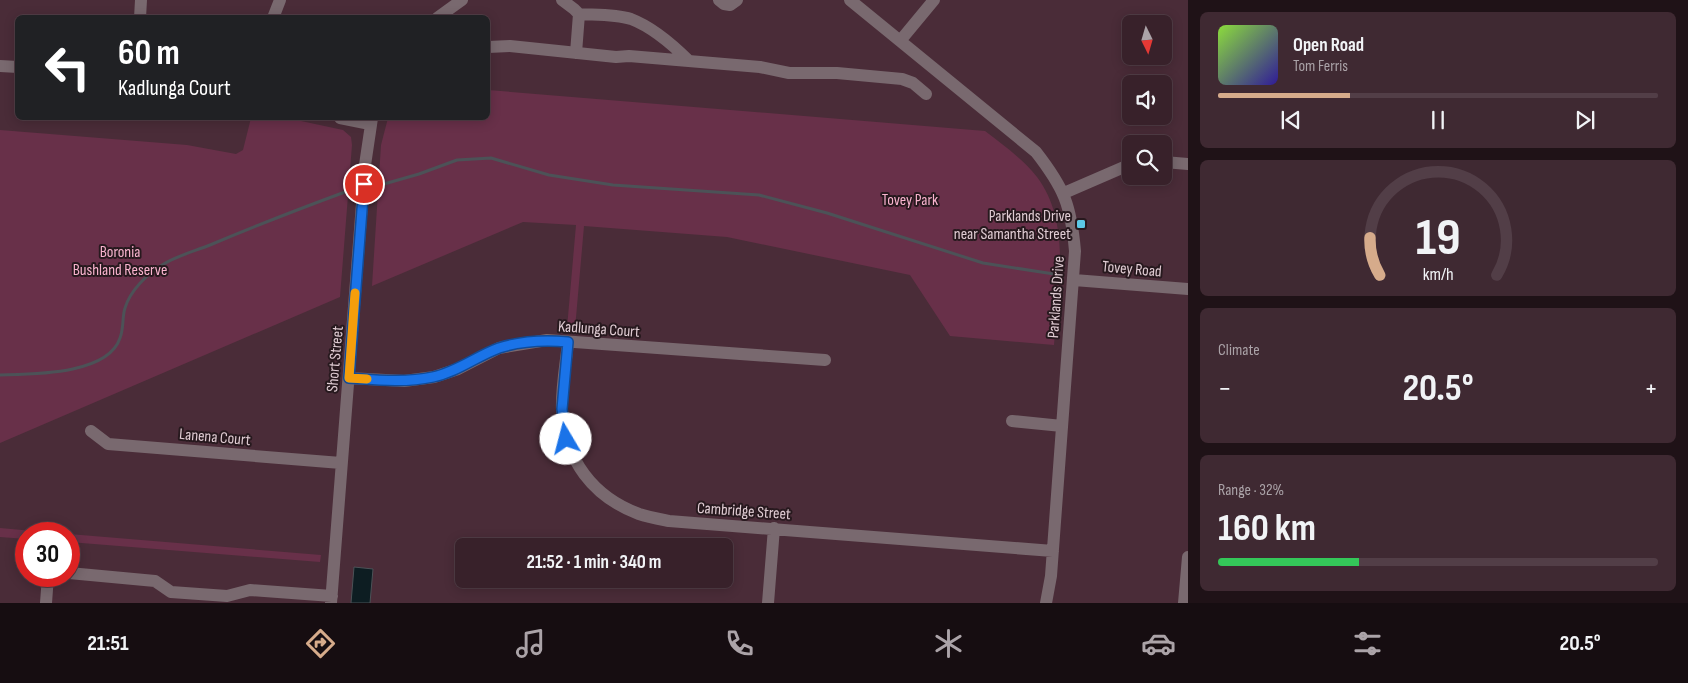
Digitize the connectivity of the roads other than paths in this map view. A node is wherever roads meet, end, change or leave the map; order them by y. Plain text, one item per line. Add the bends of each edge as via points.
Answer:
1 (141, 0) edge
2 (280, 0) edge
3 (462, 0) edge
4 (562, 0) edge
5 (719, 0) edge
6 (737, 0) edge
7 (850, 0) edge
8 (934, 0) edge
9 (579, 14) junction
10 (140, 15) edge
11 (273, 15) edge
12 (441, 15) edge
13 (900, 41) junction
14 (490, 47) edge
15 (576, 53) junction
16 (689, 61) junction
17 (0, 66) edge
18 (15, 68) edge
19 (926, 94) dead end
20 (371, 121) edge
21 (1172, 163) edge
22 (1188, 164) edge
23 (1122, 168) edge
24 (1064, 193) junction
25 (1074, 280) junction
26 (1188, 289) edge
27 (568, 342) junction
28 (825, 360) dead end
29 (349, 378) junction
30 (1012, 421) dead end
31 (1062, 426) junction
32 (91, 431) dead end
33 (341, 463) junction
34 (774, 528) junction
35 (1053, 551) junction
36 (1188, 557) edge
37 (80, 574) edge
38 (47, 587) edge
39 (331, 600) edge
40 (46, 603) edge
41 (768, 603) edge
42 (1046, 603) edge
43 (1184, 603) edge

1 - 10 street
2 - 11 street
3 - 12 street
4 - 9 street
5 - 6 street via 730,5
7 - 13 street, Parklands Drive
8 - 13 street
9 - 15 street
9 - 16 street via 629,19 646,26
13 - 24 street, Parklands Drive via 1036,152
14 - 15 street
15 - 16 street
16 - 19 street via 760,67 789,73 902,79
17 - 18 street
20 - 29 street, Short Street
21 - 22 street
23 - 24 street
24 - 25 street, Parklands Drive via 1072,222
25 - 26 street, Tovey Road
25 - 31 street, Parklands Drive
27 - 28 street, Kadlunga Court
27 - 29 street, Kadlunga Court via 547,340 499,348 434,377 404,381
27 - 34 street, Cambridge Street via 562,409 566,439 577,466 594,487 614,503 669,521
29 - 33 street, Short Street
30 - 31 street
31 - 35 street, Parklands Drive
32 - 33 street, Lanena Court via 108,444
33 - 39 street, Short Street
34 - 35 street, Cambridge Street
34 - 41 street
35 - 42 street, Parklands Drive
36 - 43 street
37 - 39 street via 155,581 171,592 227,596 250,590
38 - 40 street

